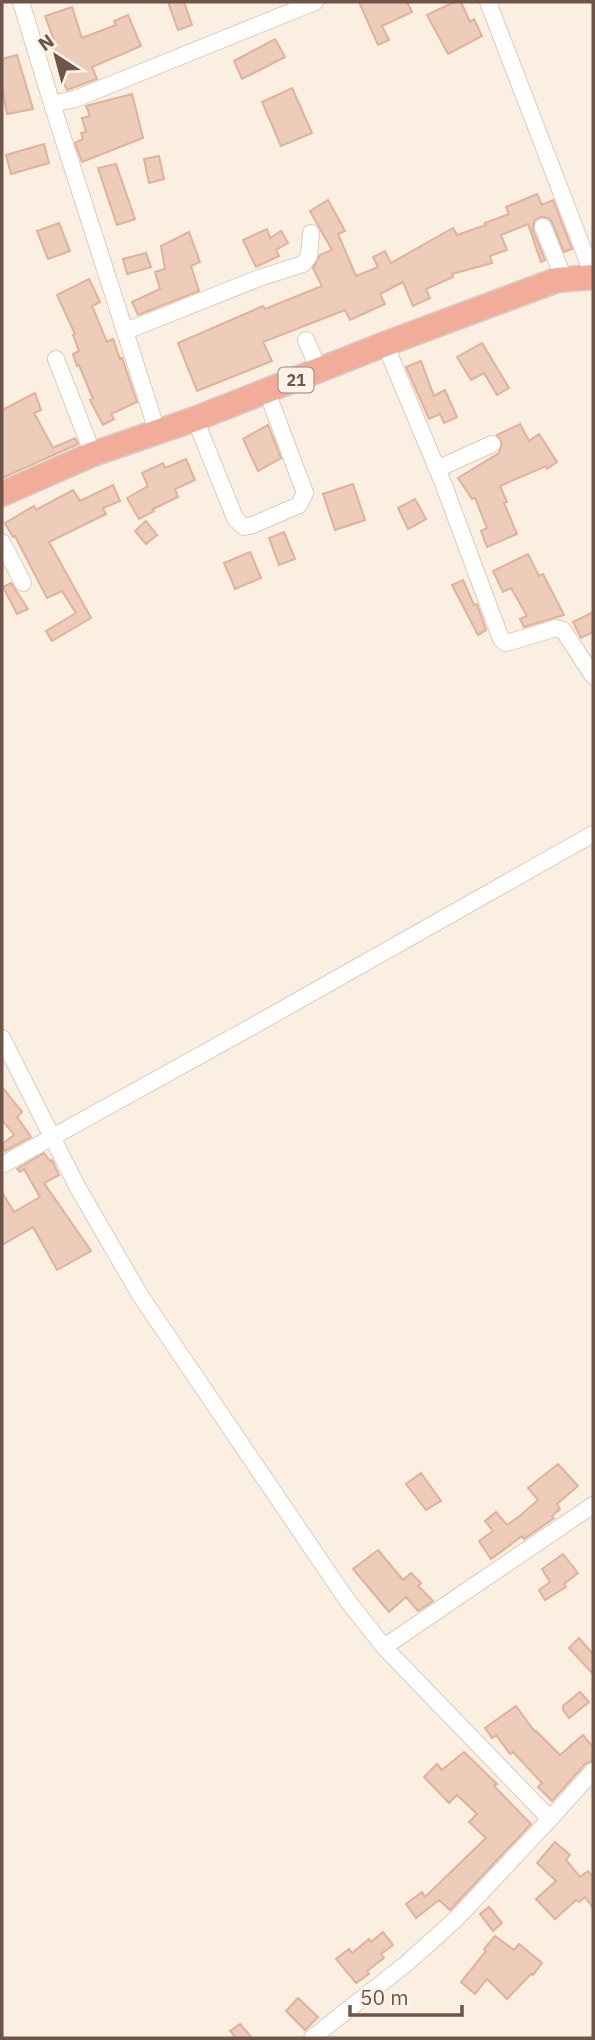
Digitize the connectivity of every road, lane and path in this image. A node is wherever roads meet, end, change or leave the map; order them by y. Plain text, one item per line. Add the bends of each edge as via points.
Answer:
1 (21, 2) edge
2 (315, 2) edge
3 (488, 2) edge
4 (52, 104) junction
5 (543, 227) dead end
6 (311, 233) dead end
7 (593, 276) edge
8 (564, 279) junction
9 (126, 331) junction
10 (306, 340) dead end
11 (385, 344) junction
12 (56, 359) dead end
13 (319, 370) junction
14 (267, 392) junction
15 (195, 419) junction
16 (158, 431) junction
17 (492, 444) dead end
18 (93, 454) junction
19 (437, 469) junction
20 (2, 494) edge
21 (2, 542) edge
22 (23, 583) dead end
23 (593, 676) edge
24 (593, 834) edge
25 (2, 1038) edge
26 (53, 1138) junction
27 (2, 1165) edge
28 (593, 1505) edge
29 (384, 1647) junction
30 (593, 1771) edge
31 (550, 1819) junction
32 (312, 2038) edge

1 - 4 street
2 - 4 street via 86,95
3 - 7 street
4 - 9 street
5 - 8 street
6 - 9 street via 309,256 303,264
7 - 8 highway, 21
8 - 11 highway, 21
9 - 16 street
10 - 13 street
11 - 13 highway, 21
11 - 19 street
12 - 18 street
13 - 14 highway, 21
14 - 15 highway, 21
14 - 15 street via 305,493 299,505 253,526 244,527 235,518
15 - 16 highway, 21
16 - 18 highway, 21
17 - 19 street
18 - 20 highway, 21
19 - 23 street via 501,639 505,643 563,630
21 - 22 street
24 - 26 street
25 - 26 street
26 - 27 street
26 - 29 street via 140,1295 347,1600
28 - 29 street
29 - 31 street
30 - 31 street
31 - 32 street via 456,1919

